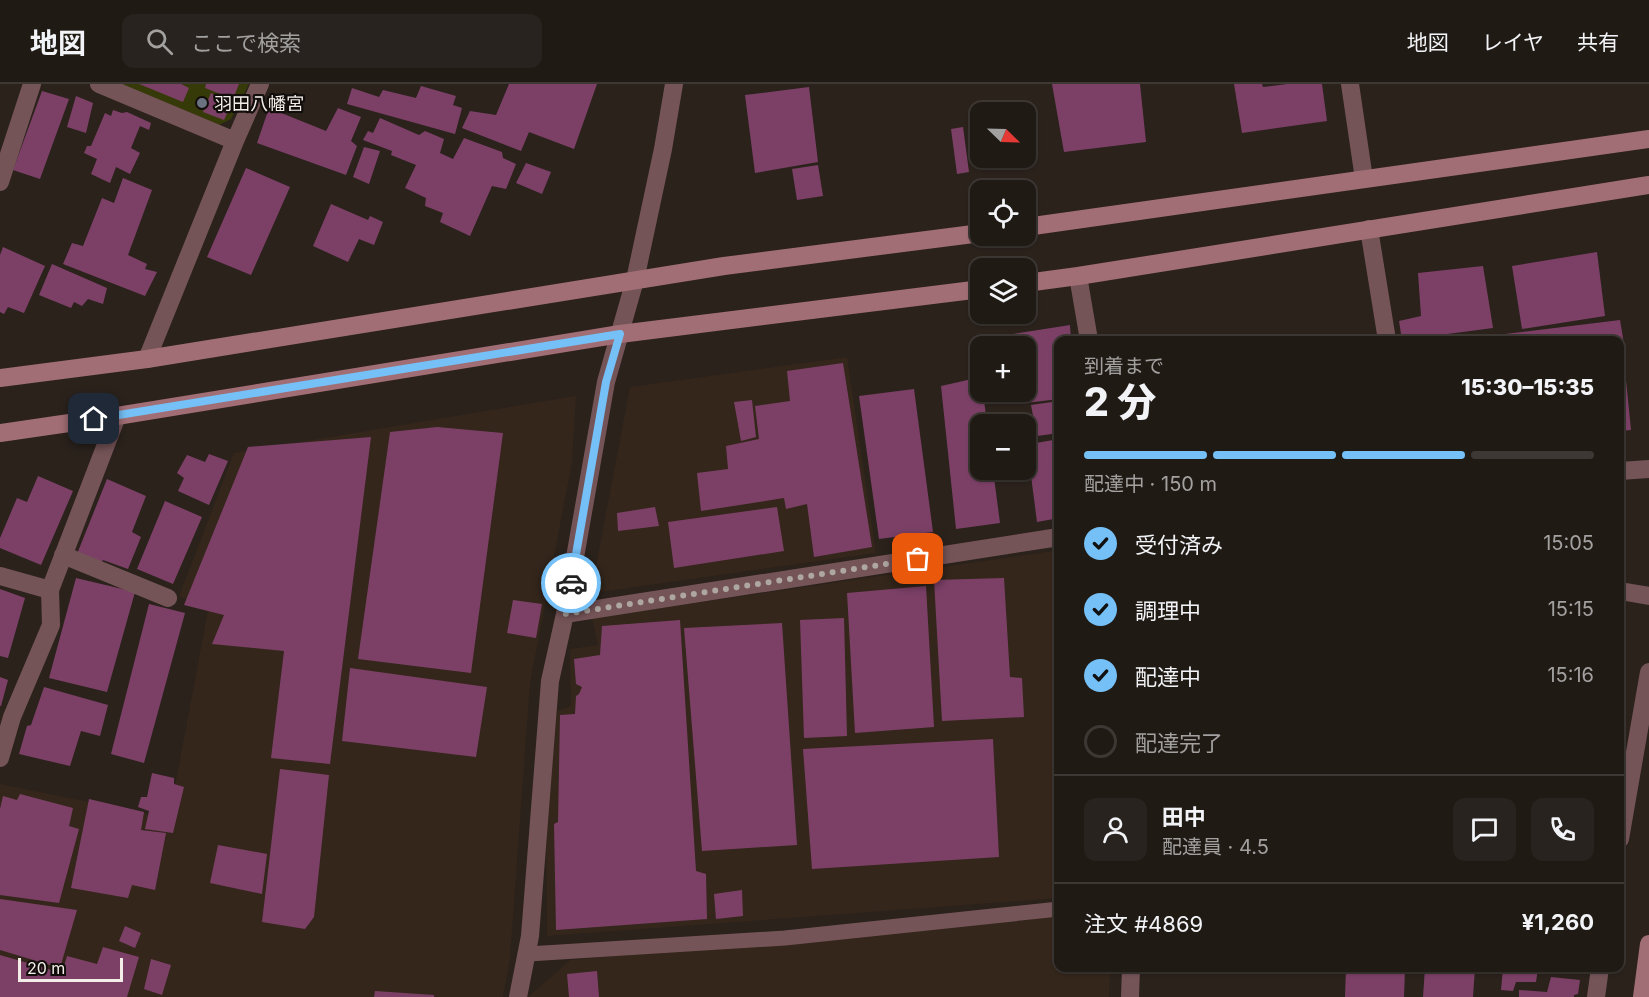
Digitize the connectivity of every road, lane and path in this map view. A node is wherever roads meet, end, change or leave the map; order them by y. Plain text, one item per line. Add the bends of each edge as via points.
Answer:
1 (32, 84) edge
2 (99, 84) edge
3 (260, 84) edge
4 (674, 84) edge
5 (1350, 84) edge
6 (1649, 139) edge
7 (235, 141) junction
8 (1364, 179) junction
9 (0, 182) edge
10 (1649, 185) edge
11 (1036, 226) edge
12 (1369, 229) junction
13 (970, 234) edge
14 (1078, 276) junction
15 (635, 279) junction
16 (1036, 282) edge
17 (970, 290) edge
18 (620, 334) junction
19 (1088, 336) edge
20 (1386, 336) edge
21 (147, 359) junction
22 (0, 378) edge
23 (117, 416) junction
24 (0, 433) edge
25 (1649, 469) edge
26 (1624, 471) edge
27 (1054, 538) edge
28 (63, 555) junction
29 (0, 576) edge
30 (50, 590) junction
31 (1624, 592) edge
32 (1649, 596) edge
33 (168, 598) dead end
34 (565, 614) junction
35 (1649, 672) edge
36 (0, 758) edge
37 (1624, 816) edge
38 (1054, 910) edge
39 (1649, 944) edge
40 (528, 954) junction
41 (1131, 972) edge
42 (1599, 972) edge
43 (518, 997) edge
44 (1130, 997) edge
45 (1596, 997) edge
46 (1642, 997) edge

1 - 9 street
2 - 7 street
3 - 7 street
4 - 15 street
5 - 8 street
6 - 8 street
7 - 21 street
8 - 11 street
10 - 12 street
12 - 14 street
12 - 20 street
13 - 15 street
14 - 16 street
14 - 19 street
15 - 18 street
15 - 21 street
17 - 18 street
18 - 23 street
18 - 34 street via 606,382
21 - 22 street
23 - 24 street
23 - 28 street
25 - 26 street
27 - 34 street
28 - 30 street
28 - 33 street
29 - 30 street
30 - 36 street via 51,625 12,717
31 - 32 street
34 - 40 street via 550,681
35 - 37 street
38 - 40 lane via 785,938
39 - 46 street
40 - 43 street
41 - 44 street
42 - 45 street

